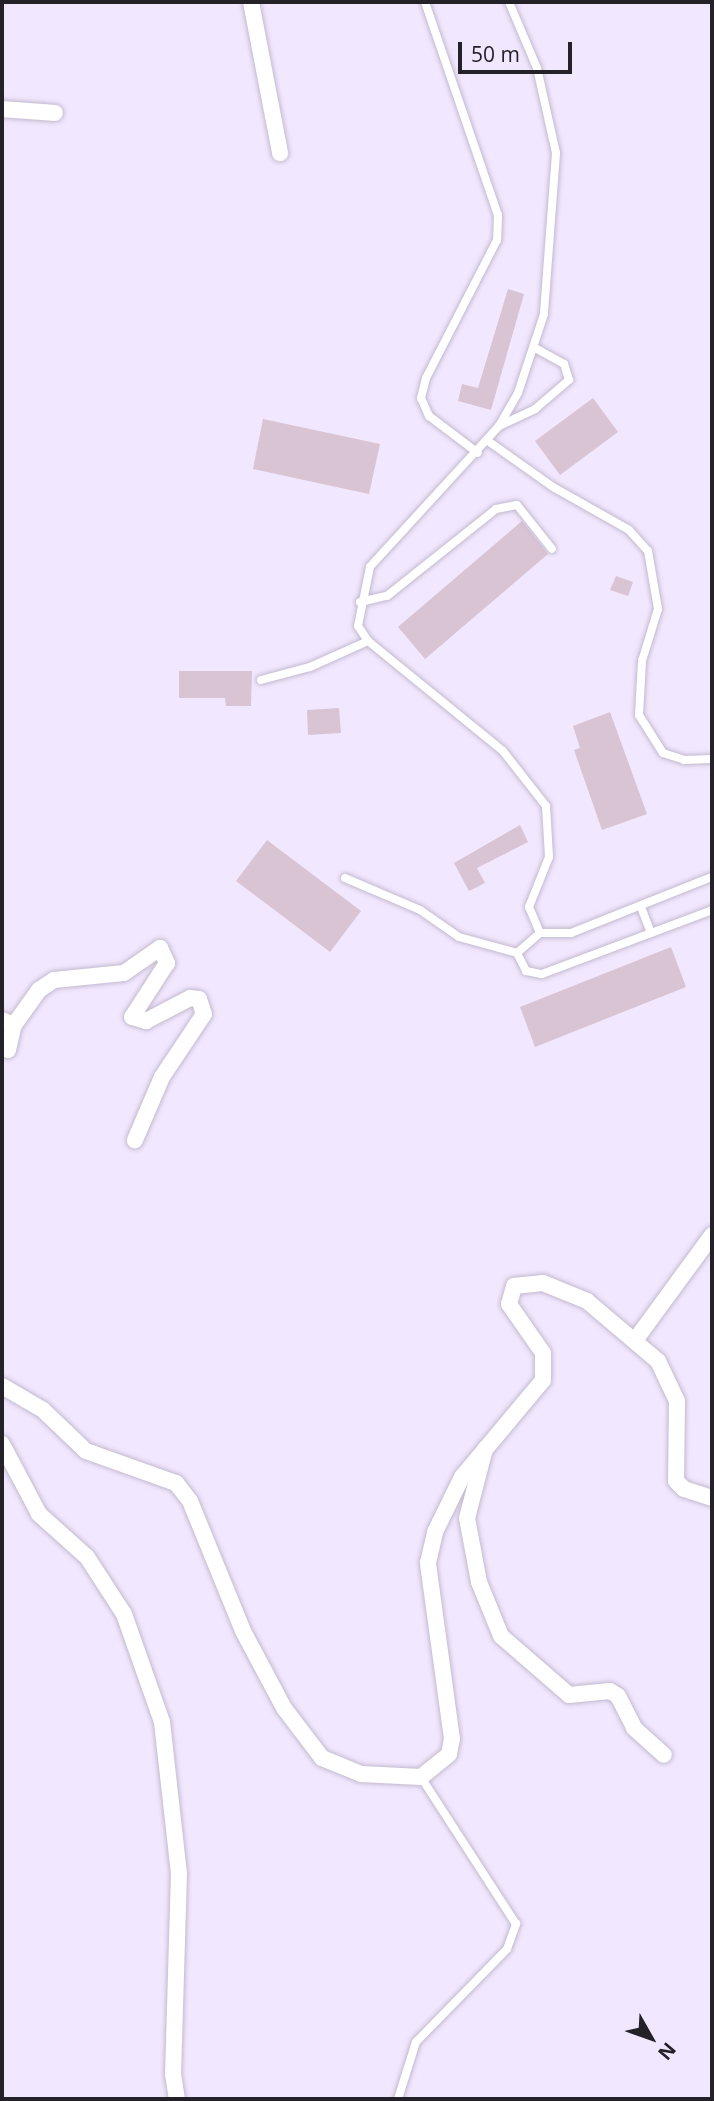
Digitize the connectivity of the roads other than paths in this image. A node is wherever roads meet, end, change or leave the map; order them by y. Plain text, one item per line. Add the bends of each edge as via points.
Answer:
1 (251, 2) edge
2 (425, 2) edge
3 (509, 2) edge
4 (2, 109) edge
5 (55, 113) dead end
6 (280, 153) dead end
7 (535, 348) junction
8 (499, 426) junction
9 (488, 441) junction
10 (478, 453) junction
11 (552, 549) dead end
12 (360, 602) junction
13 (368, 641) junction
14 (261, 680) dead end
15 (712, 759) edge
16 (712, 877) edge
17 (345, 878) dead end
18 (641, 907) junction
19 (712, 909) edge
20 (540, 933) junction
21 (650, 933) junction
22 (517, 953) junction
23 (8, 1023) edge
24 (8, 1050) dead end
25 (135, 1140) dead end
26 (712, 1235) edge
27 (636, 1339) junction
28 (2, 1386) edge
29 (2, 1444) edge
30 (485, 1449) junction
31 (712, 1498) edge
32 (664, 1755) dead end
33 (421, 1777) junction
34 (177, 2099) edge
35 (398, 2099) edge

1 - 6 street
2 - 10 lane via 498,215 497,240 426,378 421,398 429,416
3 - 7 lane via 537,68 556,153 544,314
4 - 5 street
7 - 8 lane
7 - 8 lane via 564,364 569,380 535,410
8 - 9 lane
9 - 10 lane
9 - 15 lane via 553,487 629,530 648,551 658,609 642,661 639,715 663,754
10 - 12 lane via 391,539 370,567
11 - 12 lane via 517,505 496,509 387,596
12 - 13 lane via 358,626
13 - 14 lane via 310,667
13 - 20 lane via 503,751 546,806 549,857 529,907
16 - 18 lane
17 - 22 lane via 420,910 459,937
18 - 20 lane via 570,933
18 - 21 lane
19 - 21 lane
20 - 22 lane
21 - 22 lane via 542,974 526,971
23 - 24 street
23 - 25 street via 54,979 124,973 152,948 160,948 167,963 132,1017 146,1021 190,998 199,999 204,1014 162,1077
26 - 27 street
27 - 30 street via 569,1293 543,1283 514,1286 509,1304 542,1353 545,1366 537,1392
27 - 31 street via 671,1378 678,1410 676,1481 684,1489
28 - 33 street via 43,1410 86,1451 176,1483 190,1501 221,1583 265,1672 322,1758 361,1774
29 - 34 street via 39,1514 88,1557 124,1614 162,1722 179,1873 173,2074
30 - 32 street via 467,1518 479,1582 501,1636 569,1695 610,1691 618,1696 634,1728
30 - 33 street via 447,1503 428,1563 452,1739 438,1768
33 - 35 lane via 516,1924 507,1949 416,2042

